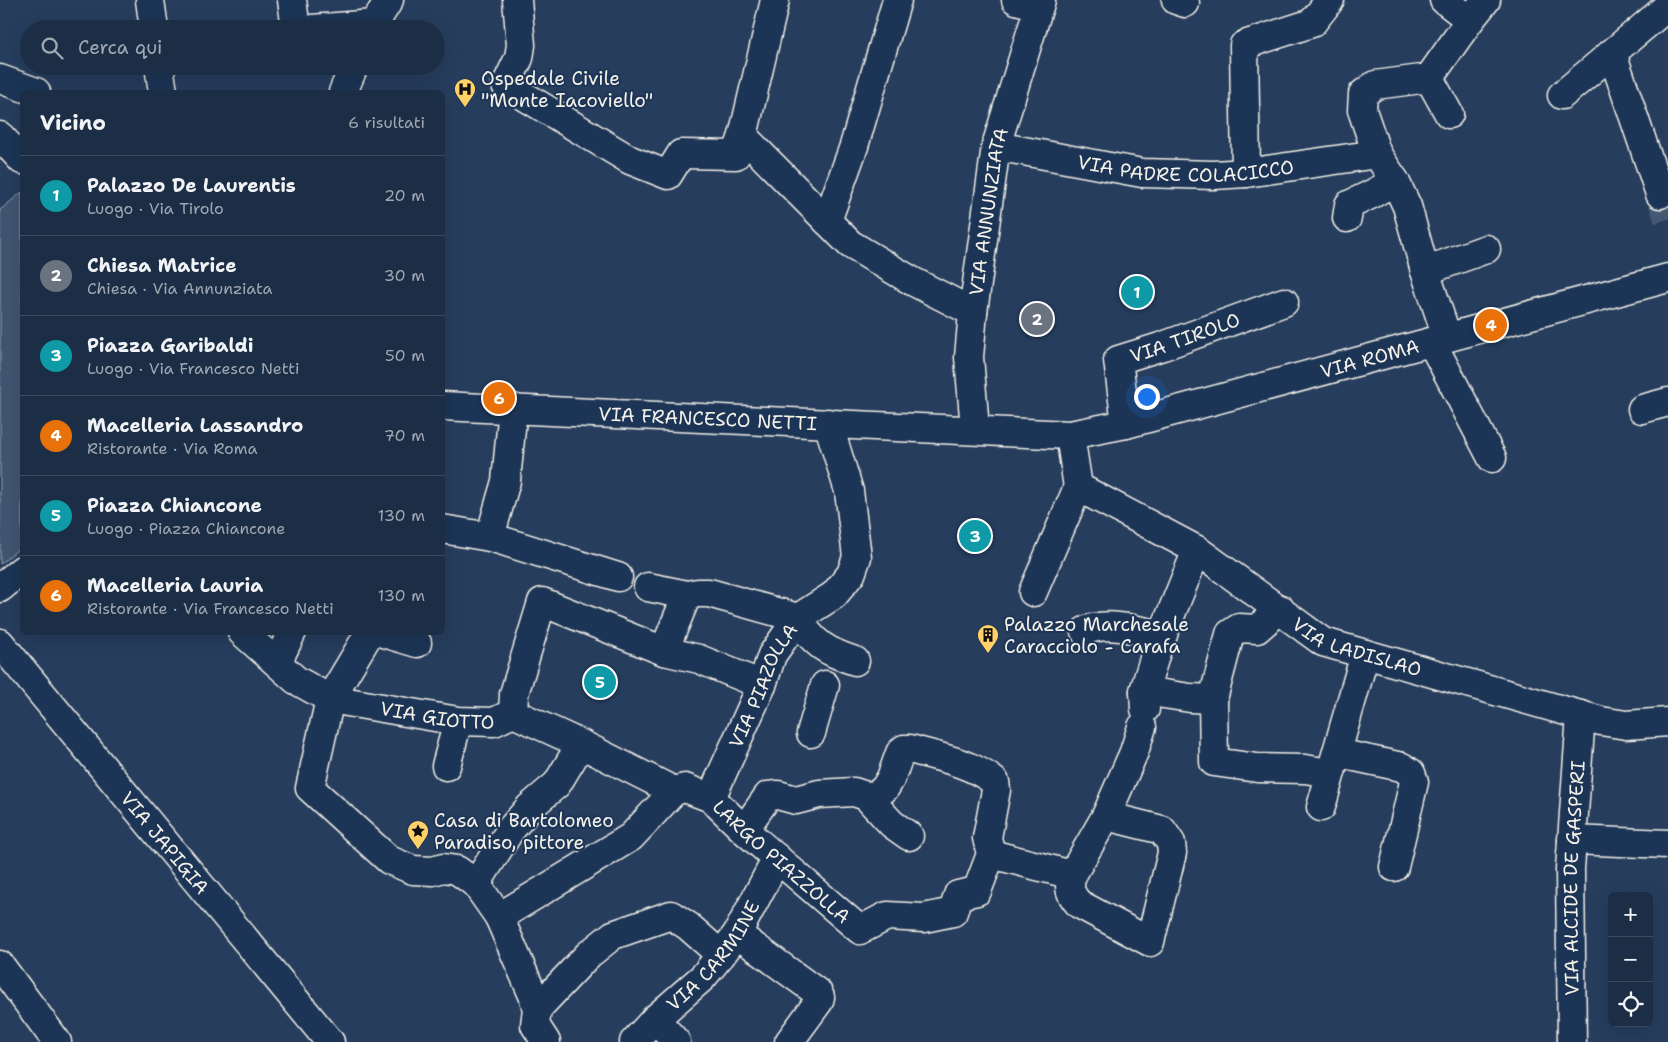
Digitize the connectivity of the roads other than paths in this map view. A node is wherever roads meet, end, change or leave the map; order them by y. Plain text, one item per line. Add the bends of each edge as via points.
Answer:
1 (150, 0) edge
2 (292, 0) edge
3 (389, 0) edge
4 (517, 0) edge
5 (775, 0) edge
6 (897, 0) edge
7 (1330, 0) edge
8 (1444, 0) edge
9 (1032, 2) edge
10 (1655, 7) edge
11 (1478, 10) edge
12 (153, 20) edge
13 (295, 20) edge
14 (376, 20) edge
15 (1612, 52) junction
16 (160, 75) edge
17 (350, 75) edge
18 (1429, 78) junction
19 (0, 79) edge
20 (30, 90) edge
21 (163, 90) edge
22 (343, 90) edge
23 (1562, 95) dead end
24 (1449, 114) dead end
25 (0, 136) edge
26 (739, 146) junction
27 (996, 146) junction
28 (1377, 154) junction
29 (20, 158) edge
30 (1246, 173) junction
31 (1395, 181) junction
32 (1660, 194) tunnel mouth
33 (1347, 218) dead end
34 (827, 221) junction
35 (1486, 249) dead end
36 (1425, 270) junction
37 (1668, 278) edge
38 (1284, 302) dead end
39 (973, 312) junction
40 (1439, 340) junction
41 (445, 406) edge
42 (513, 408) junction
43 (828, 423) junction
44 (1126, 424) junction
45 (975, 429) junction
46 (1070, 435) junction
47 (1492, 458) dead end
48 (1078, 487) junction
49 (445, 529) edge
50 (490, 536) junction
51 (1197, 550) junction
52 (20, 572) edge
53 (618, 577) dead end
54 (648, 587) dead end
55 (0, 588) edge
56 (1033, 592) dead end
57 (687, 595) junction
58 (1280, 609) junction
59 (798, 618) junction
60 (1085, 631) dead end
61 (245, 635) edge
62 (291, 635) edge
63 (368, 635) edge
64 (389, 635) edge
65 (1163, 635) junction
66 (0, 643) edge
67 (417, 644) dead end
68 (664, 651) junction
69 (1365, 654) junction
70 (277, 663) junction
71 (762, 685) junction
72 (330, 699) junction
73 (1213, 699) junction
74 (1144, 709) junction
75 (513, 713) junction
76 (1581, 715) junction
77 (458, 721) junction
78 (1668, 722) edge
79 (810, 733) dead end
80 (581, 744) junction
81 (1334, 763) junction
82 (446, 766) dead end
83 (674, 791) junction
84 (866, 796) junction
85 (711, 798) junction
86 (1321, 807) dead end
87 (1106, 816) junction
88 (744, 830) junction
89 (909, 836) dead end
90 (1572, 840) junction
91 (1668, 844) edge
92 (991, 854) junction
93 (777, 858) junction
94 (1394, 867) dead end
95 (1072, 875) junction
96 (476, 884) junction
97 (499, 917) junction
98 (737, 934) junction
99 (721, 955) junction
100 (0, 965) edge
101 (537, 1009) junction
102 (654, 1019) junction
103 (58, 1042) edge
104 (330, 1042) edge
105 (546, 1042) edge
106 (634, 1042) edge
107 (676, 1042) edge
108 (789, 1042) edge
109 (1572, 1042) edge

1 - 12 street
2 - 13 street
3 - 14 street
4 - 26 street via 521,45 519,58 506,85 630,160 668,175 681,154
5 - 26 street
6 - 34 street via 854,146
7 - 30 street via 1312,23 1244,45
8 - 11 street
9 - 27 street, VIA ANNUNZIATA
10 - 15 street
11 - 18 street
15 - 23 street
15 - 32 street
16 - 21 street
17 - 22 street
18 - 24 street
18 - 28 street via 1375,85 1363,94 1362,110
19 - 20 street
25 - 29 street
26 - 34 street
27 - 30 street, VIA PADRE COLACICCO via 1142,173
27 - 39 street, VIA ANNUNZIATA
28 - 30 street, VIA PADRE COLACICCO
28 - 31 street
31 - 33 street via 1349,205
31 - 36 street via 1407,206
34 - 39 street via 850,244
35 - 36 street
36 - 40 street
37 - 40 street, VIA ROMA
38 - 44 street, VIA TIROLO via 1118,360
39 - 45 street, VIA ANNUNZIATA via 969,357
40 - 44 street, VIA ROMA
40 - 47 street
41 - 42 street, VIA FRANCESCO NETTI
42 - 43 street, VIA FRANCESCO NETTI
42 - 50 street via 506,481
43 - 45 street, VIA FRANCESCO NETTI
43 - 59 street, VIA PIAZOLLA via 849,491 857,557 852,574 834,596
44 - 46 street, VIA ROMA
45 - 46 street, VIA FRANCESCO NETTI
46 - 48 street
48 - 51 street, VIA LADISLAO
48 - 56 street
49 - 50 street
50 - 53 street
51 - 58 street, VIA LADISLAO
51 - 65 street
52 - 55 street
54 - 57 street
57 - 59 street via 709,593
57 - 68 street
58 - 69 street, VIA LADISLAO via 1323,642
58 - 73 street via 1257,629 1239,628 1230,634
59 - 71 street, VIA PIAZOLLA via 772,655
59 - 79 street via 835,667
60 - 65 street via 1094,626 1107,626
61 - 70 street, VIA GIOTTO
62 - 70 street
63 - 72 street
64 - 67 street
65 - 74 street
66 - 104 street, VIA JAPIGIA
68 - 71 street via 699,659
68 - 75 street via 542,602 514,694
69 - 76 street, VIA LADISLAO
69 - 81 street
70 - 72 street, VIA GIOTTO via 296,680
71 - 85 street, VIA PIAZOLLA
72 - 77 street, VIA GIOTTO
72 - 96 street via 310,788 389,860 413,870 457,870
73 - 74 street via 1190,698
73 - 81 street via 1214,762 1257,768 1305,769
74 - 87 street via 1134,752
75 - 77 street, VIA GIOTTO via 494,722
75 - 80 street, VIA GIOTTO
76 - 78 street, VIA LADISLAO via 1626,725
76 - 90 street, VIA ALCIDE DE GASPERI
77 - 82 street
80 - 83 street, VIA GIOTTO
80 - 96 street via 557,784 511,829
81 - 86 street
81 - 94 street via 1402,768 1411,773 1414,782
83 - 85 street, LARGO PIAZZOLLA via 685,788
83 - 97 street via 631,837
84 - 88 street via 854,792 819,794 796,800 778,794 768,796
84 - 89 street via 892,824
84 - 92 street via 877,795 885,788 904,749 963,765 988,776 995,782 996,790 988,838
85 - 88 street, LARGO PIAZZOLLA
87 - 95 street
87 - 95 street via 1162,830 1171,843 1172,853 1150,942 1078,904 1070,895
88 - 93 street, LARGO PIAZZOLLA
90 - 91 street
90 - 109 street, VIA ALCIDE DE GASPERI
92 - 93 street, LARGO PIAZZOLLA via 977,891 958,895 953,912 924,918 887,916 860,930
92 - 95 street
93 - 98 street, VIA CARMINE
96 - 97 street
97 - 101 street
98 - 99 street, VIA CARMINE
98 - 108 street via 786,968 820,997
99 - 101 street via 671,915 613,935 588,955
99 - 102 street, VIA CARMINE via 703,977
100 - 103 street
101 - 105 street via 535,1025
102 - 106 street, VIA CARMINE
102 - 107 street

